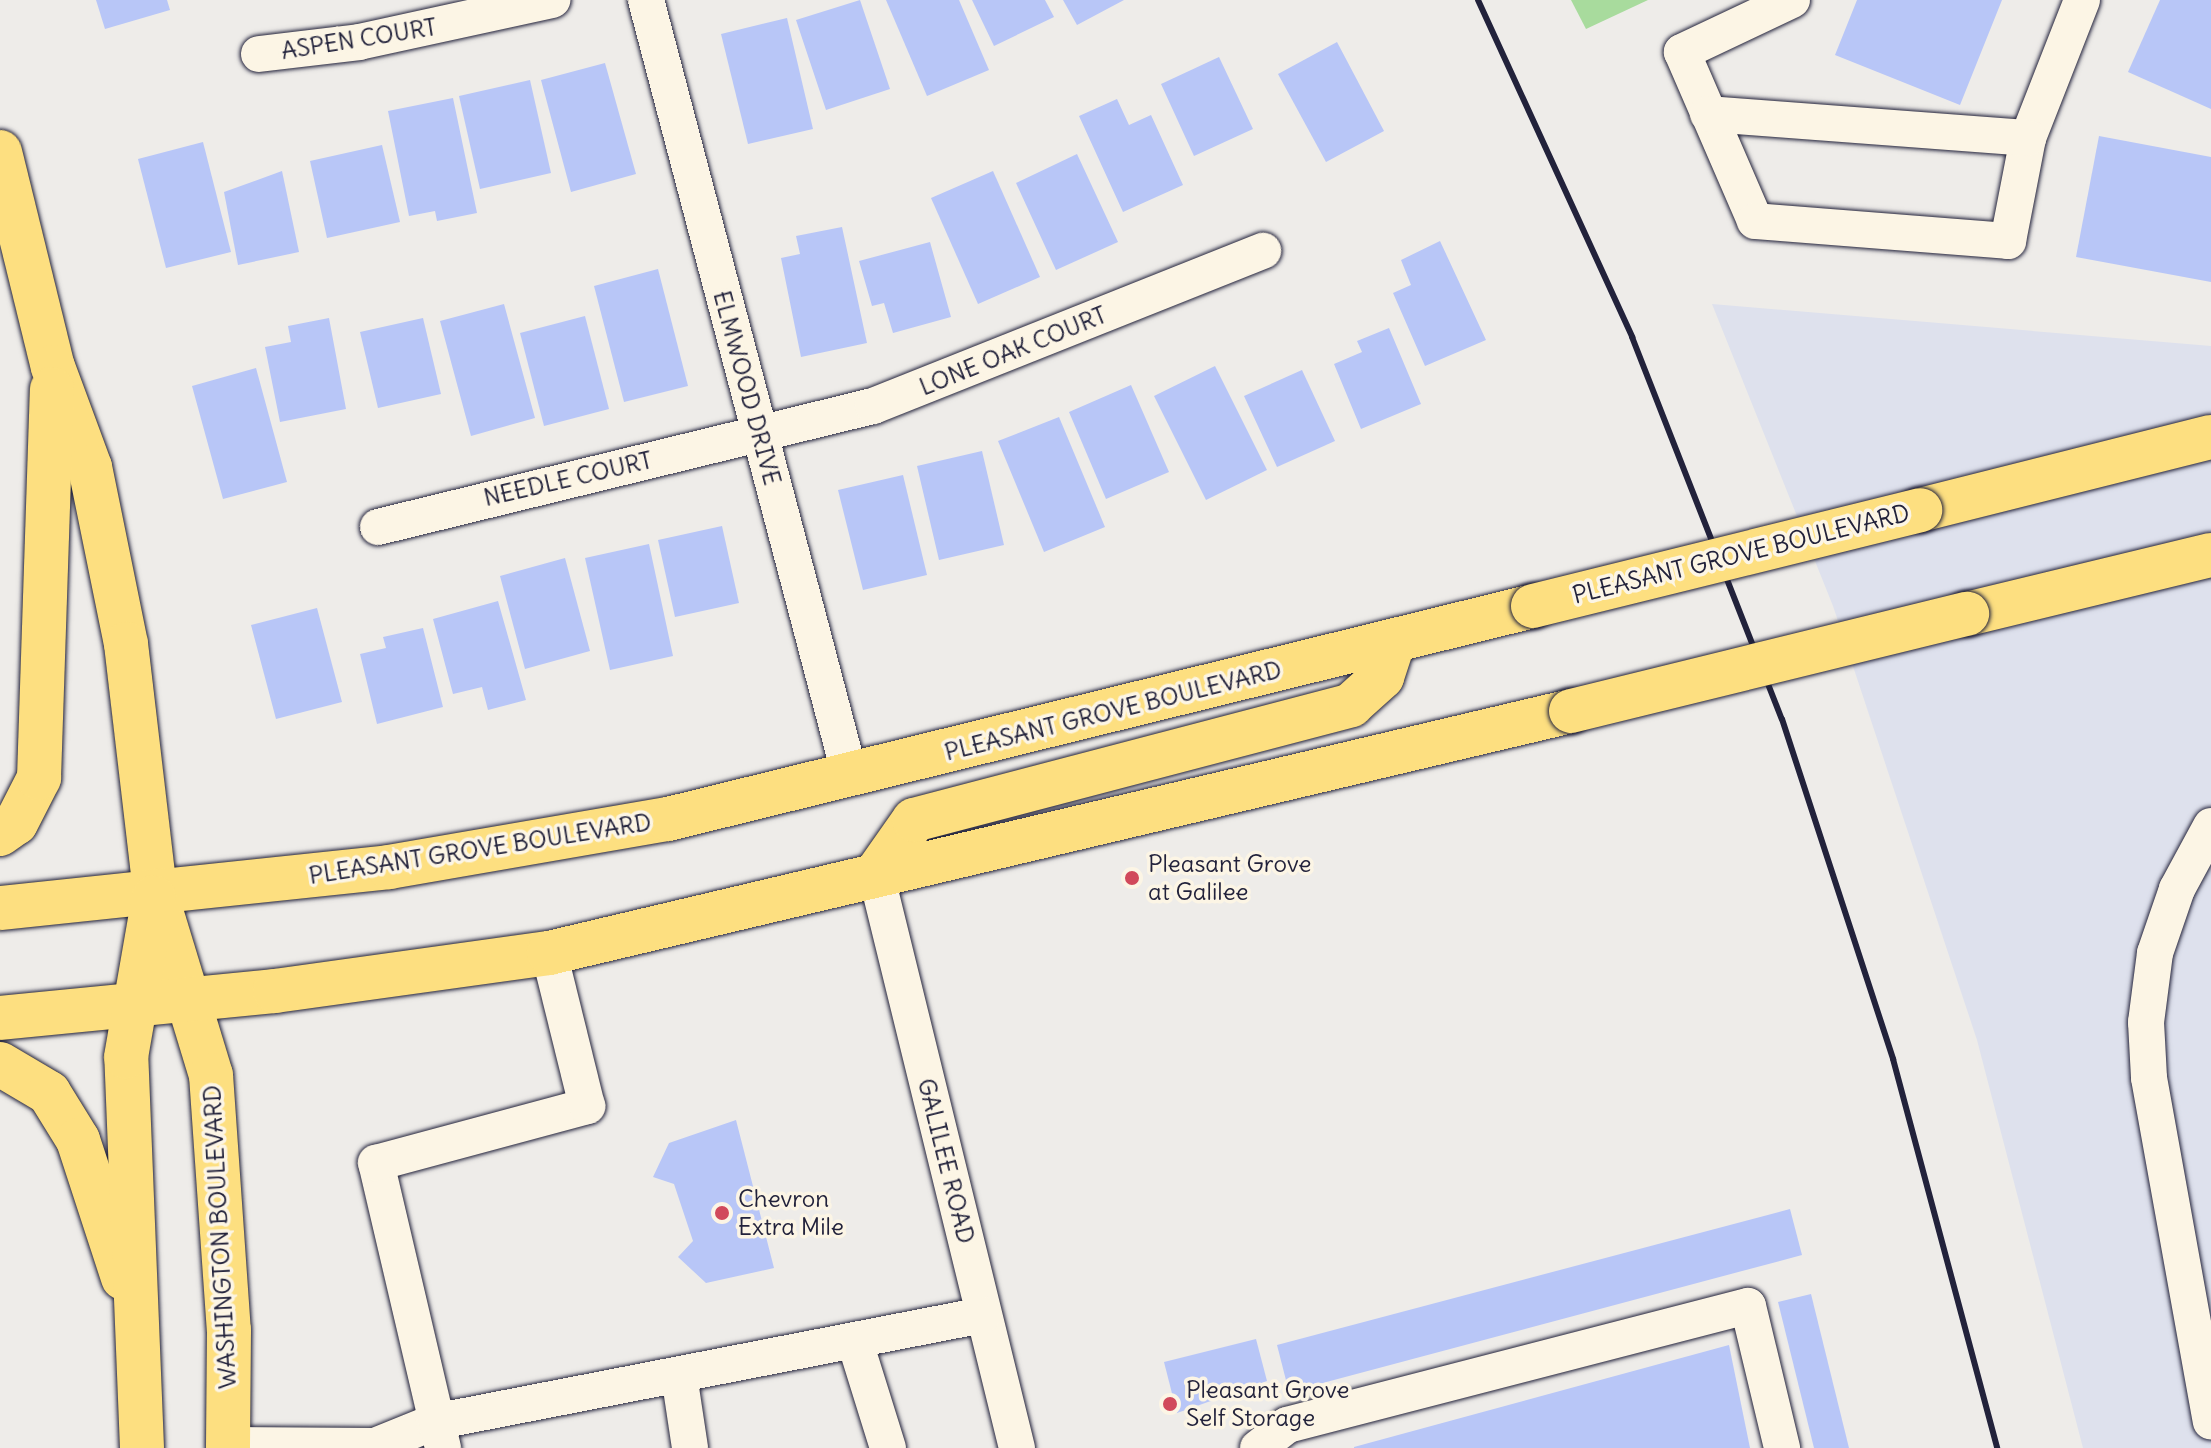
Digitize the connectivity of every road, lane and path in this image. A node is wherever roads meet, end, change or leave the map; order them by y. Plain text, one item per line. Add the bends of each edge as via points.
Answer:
1 (552, 0) edge
2 (646, 0) edge
3 (1792, 0) edge
4 (2082, 0) edge
5 (259, 54) dead end
6 (1708, 114) junction
7 (2028, 138) junction
8 (0, 152) edge
9 (1263, 251) dead end
10 (53, 367) junction
11 (758, 433) junction
12 (2211, 437) edge
13 (378, 527) dead end
14 (2211, 555) edge
15 (1394, 641) junction
16 (850, 776) junction
17 (2211, 826) edge
18 (0, 834) edge
19 (876, 874) junction
20 (155, 891) junction
21 (0, 908) edge
22 (549, 953) junction
23 (188, 999) junction
24 (134, 1004) junction
25 (0, 1018) edge
26 (0, 1064) edge
27 (983, 1315) junction
28 (140, 1333) junction
29 (855, 1342) junction
30 (679, 1375) junction
31 (2211, 1421) edge
32 (438, 1439) edge
33 (228, 1447) edge
34 (142, 1448) edge
35 (690, 1448) edge
36 (888, 1448) edge
37 (1017, 1448) edge
38 (1258, 1448) edge
39 (1782, 1448) edge

1 - 5 street, ASPEN COURT via 359,42
2 - 11 street, ELMWOOD DRIVE
3 - 6 street via 1682,52
4 - 7 street
6 - 7 street
6 - 7 street via 1755,221 2008,241
8 - 10 main road, WASHINGTON BOULEVARD
9 - 11 street, LONE OAK COURT via 940,383
10 - 18 main road via 39,778 16,823
10 - 20 main road, WASHINGTON BOULEVARD via 90,467 126,644
11 - 13 street, NEEDLE COURT
11 - 16 street, ELMWOOD DRIVE
12 - 15 main road, PLEASANT GROVE BOULEVARD, bridge
14 - 19 main road, bridge
15 - 16 main road, PLEASANT GROVE BOULEVARD
15 - 19 main road via 1382,677 1351,705 914,820
16 - 20 main road, PLEASANT GROVE BOULEVARD via 525,846
17 - 31 street via 2159,940 2146,1022 2149,1078
19 - 22 main road
19 - 27 street, GALILEE ROAD
20 - 21 main road, PLEASANT GROVE BOULEVARD
20 - 23 main road, WASHINGTON BOULEVARD
20 - 24 main road, WASHINGTON BOULEVARD
22 - 23 main road
22 - 32 street via 587,1106 376,1163
23 - 24 main road
23 - 33 main road, WASHINGTON BOULEVARD via 211,1075 218,1148
24 - 25 main road
24 - 28 main road, WASHINGTON BOULEVARD via 126,1057
26 - 28 main road via 49,1093 78,1140
27 - 29 street
27 - 37 street, GALILEE ROAD
28 - 34 main road, WASHINGTON BOULEVARD
29 - 30 street
29 - 36 street
30 - 32 street
30 - 35 street
32 - 33 street via 375,1446
38 - 39 street via 1287,1425 1748,1306

